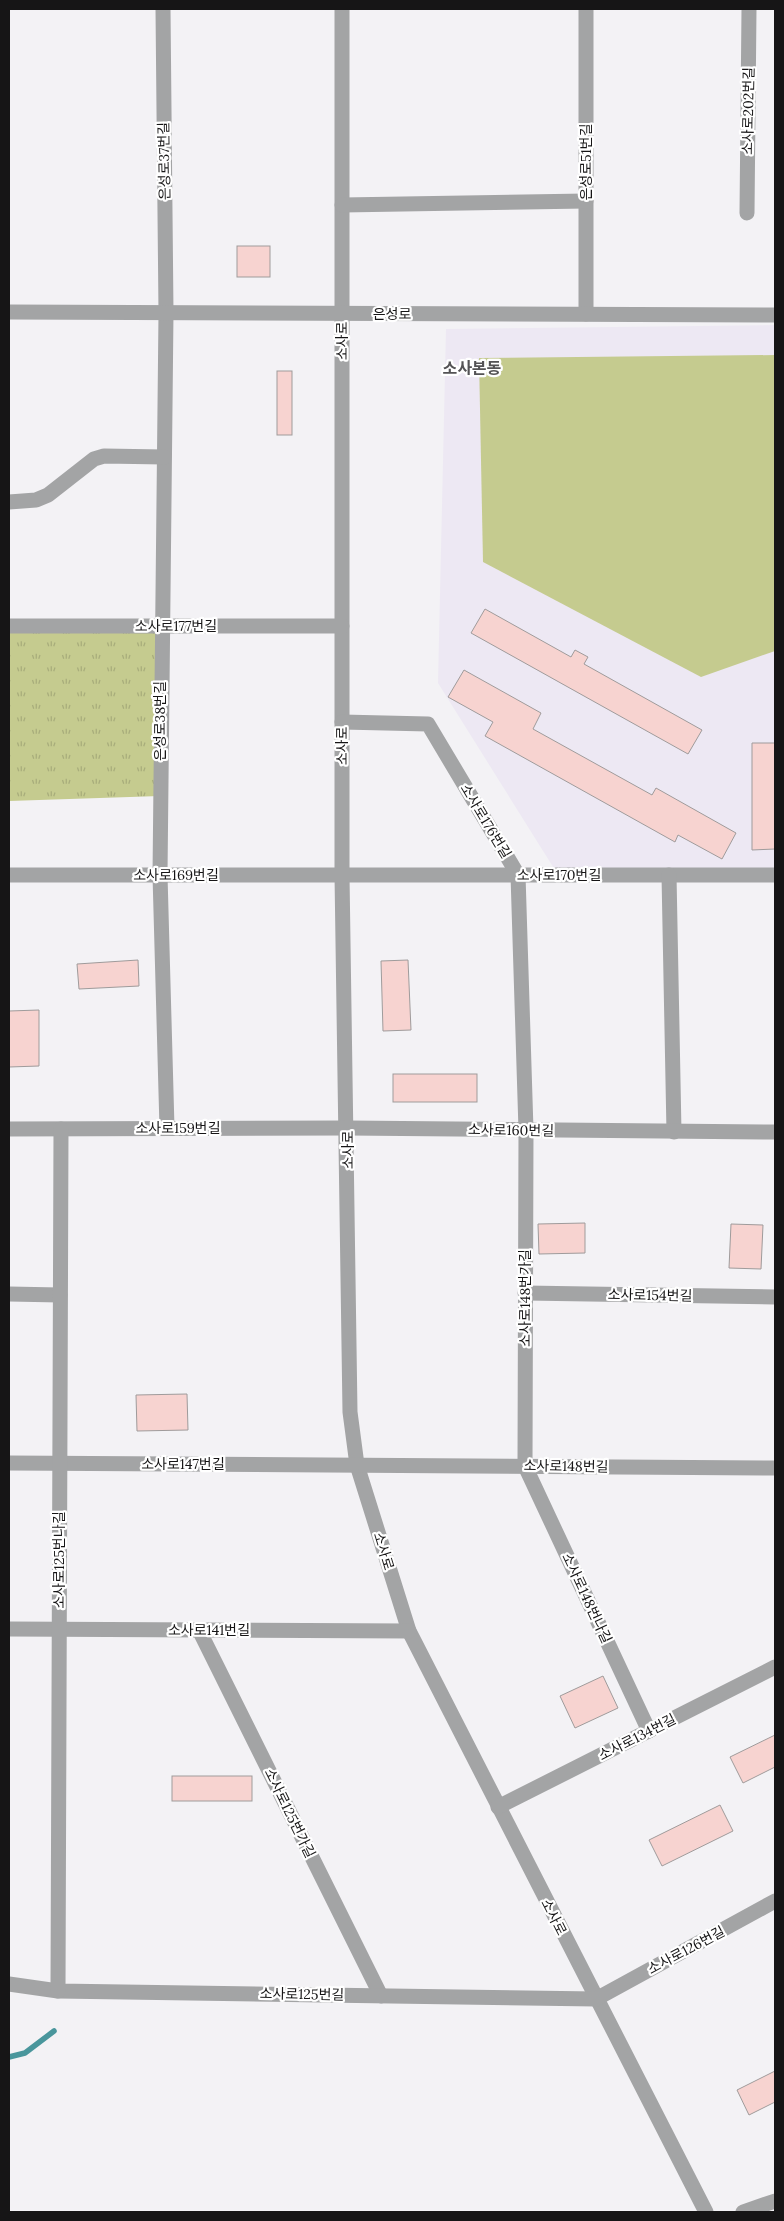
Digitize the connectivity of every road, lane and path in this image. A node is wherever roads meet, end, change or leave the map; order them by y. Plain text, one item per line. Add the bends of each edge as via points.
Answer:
1 (163, 9) edge
2 (342, 9) edge
3 (586, 9) edge
4 (750, 9) edge
5 (586, 201) junction
6 (342, 205) junction
7 (747, 213) dead end
8 (9, 312) edge
9 (166, 313) junction
10 (342, 314) junction
11 (586, 314) junction
12 (775, 315) edge
13 (164, 457) junction
14 (9, 502) edge
15 (9, 626) edge
16 (161, 626) junction
17 (342, 626) junction
18 (342, 722) junction
19 (9, 874) edge
20 (775, 874) edge
21 (160, 875) junction
22 (342, 875) junction
23 (518, 875) junction
24 (669, 875) junction
25 (167, 1128) junction
26 (348, 1128) junction
27 (9, 1129) edge
28 (61, 1129) junction
29 (526, 1130) junction
30 (674, 1132) junction
31 (775, 1132) edge
32 (9, 1294) edge
33 (525, 1294) junction
34 (60, 1295) junction
35 (775, 1297) edge
36 (9, 1463) edge
37 (59, 1463) junction
38 (357, 1465) junction
39 (525, 1466) junction
40 (775, 1468) edge
41 (9, 1630) edge
42 (58, 1630) junction
43 (199, 1630) junction
44 (409, 1631) junction
45 (775, 1667) edge
46 (649, 1731) junction
47 (498, 1807) junction
48 (775, 1901) edge
49 (9, 1984) edge
50 (58, 1991) junction
51 (381, 1996) junction
52 (596, 1999) junction
53 (775, 2201) edge
54 (706, 2212) edge
55 (743, 2212) edge

1 - 9 street, 은성로37번길
2 - 6 street, 소사로
3 - 5 street, 은성로51번길
4 - 7 street, 소사로202번길
5 - 6 street
5 - 11 street, 은성로51번길
6 - 10 street, 소사로
8 - 9 street, 은성로
9 - 10 street, 은성로
9 - 13 street, 은성로38번길
10 - 11 street, 은성로
10 - 17 street, 소사로
11 - 12 street, 은성로
13 - 14 street via 104,456 94,459 48,495 36,500
13 - 16 street, 은성로38번길
15 - 16 street, 소사로177번길
16 - 17 street, 소사로177번길
16 - 21 street, 은성로38번길
17 - 18 street, 소사로
18 - 22 street, 소사로
18 - 23 street, 소사로176번길 via 428,724
19 - 21 street, 소사로169번길
20 - 24 street, 소사로170번길
21 - 22 street, 소사로169번길
21 - 25 street, 은성로38번길
22 - 23 street, 소사로170번길
22 - 26 street, 소사로
23 - 24 street, 소사로170번길
23 - 29 street, 소사로176번길
24 - 30 street
25 - 26 street, 소사로159번길
25 - 28 street, 소사로159번길
26 - 29 street, 소사로160번길
26 - 38 street, 소사로 via 350,1412
27 - 28 street, 소사로159번길
28 - 34 street, 소사로125번나길
29 - 30 street, 소사로160번길
29 - 33 street, 소사로148번가길
30 - 31 street, 소사로160번길
32 - 34 street
33 - 35 street, 소사로154번길
33 - 39 street, 소사로148번가길
34 - 37 street, 소사로125번나길
36 - 37 street, 소사로147번길
37 - 38 street, 소사로147번길
37 - 42 street, 소사로125번나길
38 - 39 street, 소사로148번길
38 - 44 street, 소사로
39 - 40 street, 소사로148번길
39 - 46 street, 소사로148번나길
41 - 42 street, 소사로141번길
42 - 43 street, 소사로141번길
42 - 50 street, 소사로125번나길
43 - 44 street, 소사로141번길
43 - 51 street, 소사로125번가길
44 - 47 street, 소사로
45 - 46 street, 소사로134번길
46 - 47 street, 소사로134번길
47 - 52 street, 소사로
48 - 52 street, 소사로126번길
49 - 50 street, 소사로125번길
50 - 51 street, 소사로125번길
51 - 52 street, 소사로125번길
52 - 54 street, 소사로
53 - 55 street

